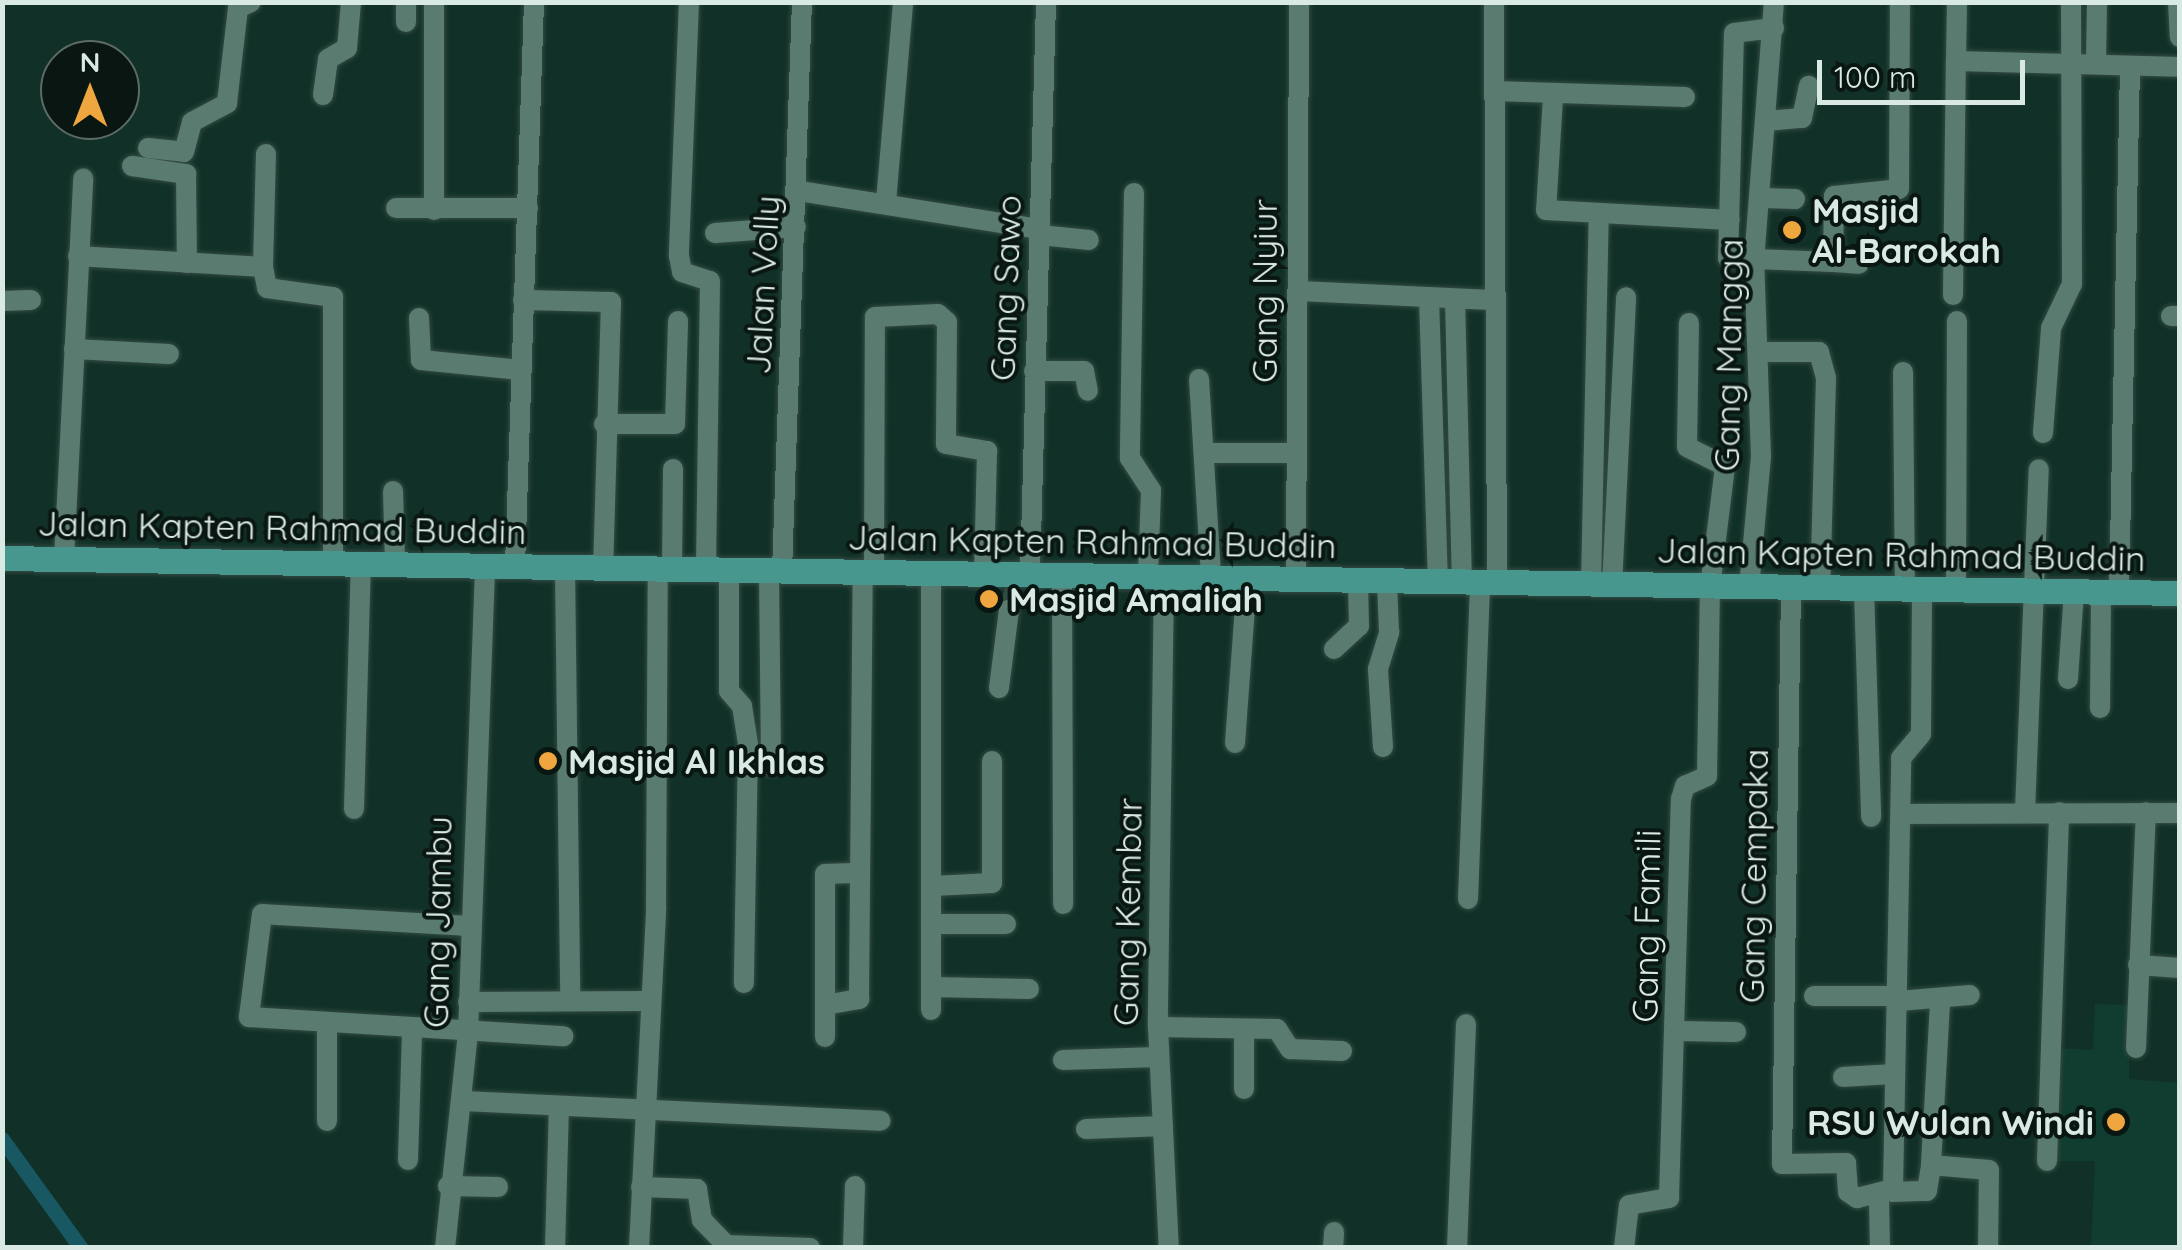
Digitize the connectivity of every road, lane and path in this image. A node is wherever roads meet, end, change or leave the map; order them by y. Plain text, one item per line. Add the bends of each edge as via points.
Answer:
1 (252, 2) edge
2 (350, 2) edge
3 (434, 2) edge
4 (534, 2) edge
5 (689, 2) edge
6 (802, 2) edge
7 (903, 2) edge
8 (1046, 2) edge
9 (1299, 2) edge
10 (1494, 2) edge
11 (1774, 2) edge
12 (1900, 2) edge
13 (2071, 2) edge
14 (2096, 2) edge
15 (2178, 2) edge
16 (1952, 4) edge
17 (1774, 28) junction
18 (2180, 37) edge
19 (1956, 61) junction
20 (2096, 63) junction
21 (2074, 64) junction
22 (2130, 66) junction
23 (2180, 67) edge
24 (1809, 86) dead end
25 (1494, 91) junction
26 (323, 95) dead end
27 (1553, 96) junction
28 (1685, 97) dead end
29 (1766, 121) junction
30 (148, 148) dead end
31 (266, 154) dead end
32 (132, 166) dead end
33 (83, 178) dead end
34 (798, 191) junction
35 (1134, 193) dead end
36 (1763, 198) junction
37 (1795, 198) dead end
38 (886, 202) junction
39 (396, 208) dead end
40 (528, 208) junction
41 (434, 210) junction
42 (1598, 214) junction
43 (1730, 220) junction
44 (796, 227) junction
45 (1040, 232) junction
46 (715, 233) dead end
47 (1089, 240) dead end
48 (78, 256) junction
49 (1754, 261) junction
50 (1833, 262) junction
51 (187, 263) junction
52 (1859, 264) dead end
53 (263, 267) junction
54 (1299, 291) junction
55 (1953, 295) dead end
56 (523, 297) junction
57 (1429, 297) junction
58 (1626, 297) dead end
59 (1455, 299) junction
60 (31, 300) dead end
61 (1493, 300) junction
62 (2, 302) edge
63 (419, 318) dead end
64 (678, 321) dead end
65 (1957, 321) dead end
66 (1689, 323) dead end
67 (74, 350) junction
68 (1759, 352) junction
69 (169, 354) dead end
70 (521, 370) junction
71 (1034, 371) junction
72 (1903, 372) dead end
73 (1199, 379) dead end
74 (1088, 391) dead end
75 (604, 424) junction
76 (2042, 432) dead end
77 (1208, 453) junction
78 (1296, 454) junction
79 (672, 469) dead end
80 (2040, 469) dead end
81 (393, 491) dead end
82 (2, 558) edge
83 (64, 558) junction
84 (333, 563) junction
85 (362, 564) junction
86 (395, 564) junction
87 (485, 566) junction
88 (516, 566) junction
89 (564, 567) junction
90 (602, 568) junction
91 (665, 569) junction
92 (717, 570) junction
93 (776, 571) junction
94 (868, 573) junction
95 (931, 574) junction
96 (984, 574) junction
97 (1062, 576) junction
98 (1156, 578) junction
99 (1211, 578) junction
100 (1247, 579) junction
101 (1020, 580) junction
102 (1296, 580) junction
103 (1358, 581) junction
104 (1387, 582) junction
105 (1469, 583) junction
106 (1602, 585) junction
107 (1710, 587) junction
108 (1749, 588) junction
109 (1791, 588) junction
110 (1820, 589) junction
111 (1864, 590) junction
112 (1913, 591) junction
113 (1975, 592) junction
114 (2036, 592) junction
115 (2074, 592) junction
116 (2110, 592) junction
117 (2180, 593) edge
118 (1009, 610) tunnel mouth
119 (1334, 649) dead end
120 (2068, 680) dead end
121 (999, 688) dead end
122 (2100, 708) dead end
123 (1235, 743) dead end
124 (1383, 746) dead end
125 (992, 761) dead end
126 (771, 766) dead end
127 (354, 810) dead end
128 (2024, 812) junction
129 (2059, 812) junction
130 (2146, 812) junction
131 (2180, 813) edge
132 (1902, 814) junction
133 (1871, 818) dead end
134 (860, 873) junction
135 (933, 886) junction
136 (1468, 899) dead end
137 (1063, 904) dead end
138 (933, 924) junction
139 (1006, 924) dead end
140 (468, 926) junction
141 (2138, 965) junction
142 (2180, 968) edge
143 (744, 983) dead end
144 (932, 987) junction
145 (1029, 989) dead end
146 (1970, 995) dead end
147 (1814, 996) dead end
148 (1899, 999) junction
149 (570, 1000) junction
150 (645, 1000) junction
151 (468, 1002) junction
152 (1940, 1004) junction
153 (825, 1006) junction
154 (932, 1010) dead end
155 (1466, 1024) dead end
156 (328, 1026) junction
157 (1158, 1027) junction
158 (412, 1030) junction
159 (1244, 1030) junction
160 (1677, 1031) junction
161 (1736, 1032) dead end
162 (468, 1033) junction
163 (563, 1036) dead end
164 (825, 1037) dead end
165 (2136, 1048) dead end
166 (1342, 1050) dead end
167 (1158, 1056) junction
168 (1063, 1060) dead end
169 (1894, 1074) junction
170 (1843, 1077) dead end
171 (1244, 1089) dead end
172 (463, 1101) junction
173 (559, 1107) junction
174 (642, 1114) junction
175 (327, 1121) dead end
176 (880, 1122) dead end
177 (1163, 1126) junction
178 (1086, 1128) dead end
179 (408, 1160) dead end
180 (2047, 1161) dead end
181 (1931, 1165) junction
182 (448, 1186) junction
183 (855, 1186) dead end
184 (498, 1187) dead end
185 (641, 1187) junction
186 (1886, 1195) junction
187 (445, 1248) edge
188 (555, 1248) edge
189 (639, 1248) edge
190 (810, 1248) edge
191 (853, 1248) edge
192 (1170, 1248) edge
193 (1457, 1248) edge
194 (1624, 1248) edge
195 (1880, 1248) edge
196 (1988, 1248) edge

1 - 30 street via 238,8 227,103 192,122 184,152
2 - 26 street via 347,48 328,58
3 - 41 street
4 - 40 street
5 - 92 street via 679,256 682,272 710,281
6 - 34 street, Jalan Volly
7 - 38 street
8 - 45 street, Gang Sawo
9 - 54 street, Gang Nyiur
10 - 25 street
11 - 17 street, Gang Mangga
12 - 50 street via 1899,189 1834,196
13 - 21 street
14 - 20 street
15 - 18 street
16 - 19 street
17 - 29 street, Gang Mangga
17 - 43 street via 1734,33
19 - 21 street
19 - 55 street
20 - 21 street
20 - 22 street
21 - 76 street via 2072,284 2051,328
22 - 23 street
22 - 116 street
24 - 29 street via 1802,118
25 - 27 street
25 - 61 street
27 - 28 street
27 - 42 street via 1546,210
29 - 36 street, Gang Mangga
31 - 53 street
32 - 51 street via 186,174
33 - 48 street
34 - 38 street
34 - 44 street, Jalan Volly
35 - 98 street, Gang Kembar via 1130,458 1151,490
36 - 37 street
36 - 49 street, Gang Mangga
38 - 45 street
39 - 41 street
40 - 41 street
40 - 56 street
42 - 43 street
42 - 106 street
43 - 49 street via 1728,258
44 - 46 street
44 - 93 street, Jalan Volly
45 - 47 street
45 - 71 street, Gang Sawo
48 - 51 street
48 - 67 street
49 - 50 street
49 - 68 street, Gang Mangga
50 - 52 street
51 - 53 street
53 - 84 street via 267,288 333,297
54 - 57 street
54 - 78 street, Gang Nyiur
56 - 70 street
56 - 75 street via 611,302
57 - 59 street
57 - 105 street
58 - 106 street
59 - 61 street
59 - 105 street
60 - 62 street
61 - 105 street
63 - 70 street via 421,360
64 - 75 street via 675,424
65 - 113 street
66 - 107 street, Gang Famili via 1687,447 1725,466
67 - 69 street
67 - 83 street
68 - 108 street, Gang Mangga
68 - 110 street via 1819,352
70 - 88 street
71 - 74 street via 1084,371
71 - 101 street, Gang Sawo
72 - 112 street
73 - 77 street
75 - 90 street
77 - 78 street
77 - 99 street
78 - 102 street, Gang Nyiur
79 - 91 street
80 - 114 street
81 - 86 street
82 - 83 main road, Jalan Kapten Rahmad Buddin
83 - 84 main road, Jalan Kapten Rahmad Buddin
84 - 85 main road, Jalan Kapten Rahmad Buddin
85 - 86 main road, Jalan Kapten Rahmad Buddin
85 - 127 street
86 - 87 main road, Jalan Kapten Rahmad Buddin
87 - 88 main road, Jalan Kapten Rahmad Buddin
87 - 140 street, Gang Jambu
88 - 89 main road, Jalan Kapten Rahmad Buddin
89 - 90 main road, Jalan Kapten Rahmad Buddin
89 - 149 street
90 - 91 main road, Jalan Kapten Rahmad Buddin
91 - 92 main road, Jalan Kapten Rahmad Buddin
91 - 150 street via 656,907
92 - 93 main road, Jalan Kapten Rahmad Buddin
92 - 143 street via 728,691 742,706 748,746
93 - 94 main road, Jalan Kapten Rahmad Buddin
93 - 126 street, Jalan Volly
94 - 95 main road, Jalan Kapten Rahmad Buddin
94 - 96 street via 876,315 946,320 946,444 987,452
94 - 134 street
95 - 96 main road, Jalan Kapten Rahmad Buddin
95 - 135 street
96 - 101 main road, Jalan Kapten Rahmad Buddin
97 - 98 main road, Jalan Kapten Rahmad Buddin
97 - 101 main road, Jalan Kapten Rahmad Buddin
97 - 137 street
98 - 99 main road, Jalan Kapten Rahmad Buddin
98 - 157 street, Gang Kembar
99 - 100 main road, Jalan Kapten Rahmad Buddin
100 - 102 main road, Jalan Kapten Rahmad Buddin
100 - 123 street
102 - 103 main road, Jalan Kapten Rahmad Buddin
103 - 104 main road, Jalan Kapten Rahmad Buddin
103 - 119 street via 1359,626
104 - 105 main road, Jalan Kapten Rahmad Buddin
104 - 124 street via 1389,632 1378,668
105 - 106 main road, Jalan Kapten Rahmad Buddin
105 - 136 street
106 - 107 main road, Jalan Kapten Rahmad Buddin
107 - 108 main road, Jalan Kapten Rahmad Buddin
107 - 160 street, Gang Famili via 1707,776 1685,786 1681,799
108 - 109 main road, Jalan Kapten Rahmad Buddin
109 - 110 main road, Jalan Kapten Rahmad Buddin
109 - 186 street, Gang Cempaka via 1782,1164 1846,1163 1850,1196
110 - 111 main road, Jalan Kapten Rahmad Buddin
111 - 112 main road, Jalan Kapten Rahmad Buddin
111 - 133 street
112 - 113 main road, Jalan Kapten Rahmad Buddin
112 - 132 street via 1922,734 1902,754
113 - 114 main road, Jalan Kapten Rahmad Buddin
114 - 115 main road, Jalan Kapten Rahmad Buddin
114 - 128 street
115 - 116 main road, Jalan Kapten Rahmad Buddin
115 - 120 street
116 - 117 main road, Jalan Kapten Rahmad Buddin
116 - 122 street
118 - 121 street
125 - 135 street via 992,883
128 - 129 street
128 - 132 street
129 - 130 street
129 - 180 street
130 - 131 street
130 - 141 street
132 - 148 street
134 - 153 street via 859,999
134 - 153 street via 825,874
135 - 138 street
138 - 139 street
138 - 144 street
140 - 151 street, Gang Jambu
140 - 156 street via 262,914 249,1017
141 - 142 street
141 - 165 street
144 - 145 street
144 - 154 street
146 - 152 street
147 - 148 street
148 - 152 street
148 - 169 street
149 - 150 street
149 - 151 street
150 - 174 street
151 - 162 street, Gang Jambu
152 - 181 street
153 - 164 street
155 - 193 street
156 - 158 street
156 - 175 street
157 - 159 street
157 - 167 street, Gang Kembar
158 - 162 street
158 - 179 street
159 - 166 street via 1279,1030 1290,1049
159 - 171 street
160 - 161 street
160 - 194 street, Gang Famili via 1669,1198 1628,1205
162 - 163 street
162 - 172 street, Gang Jambu
167 - 168 street
167 - 177 street, Gang Kembar
169 - 170 street
169 - 186 street
172 - 173 street
172 - 182 street, Gang Jambu
173 - 174 street
173 - 188 street
174 - 176 street
174 - 185 street
177 - 178 street
177 - 192 street, Gang Kembar
181 - 186 street via 1927,1191
181 - 196 street via 1990,1170
182 - 184 street
182 - 187 street, Gang Jambu
183 - 191 street
185 - 189 street
185 - 190 street via 697,1189 702,1220 726,1245
186 - 195 street

